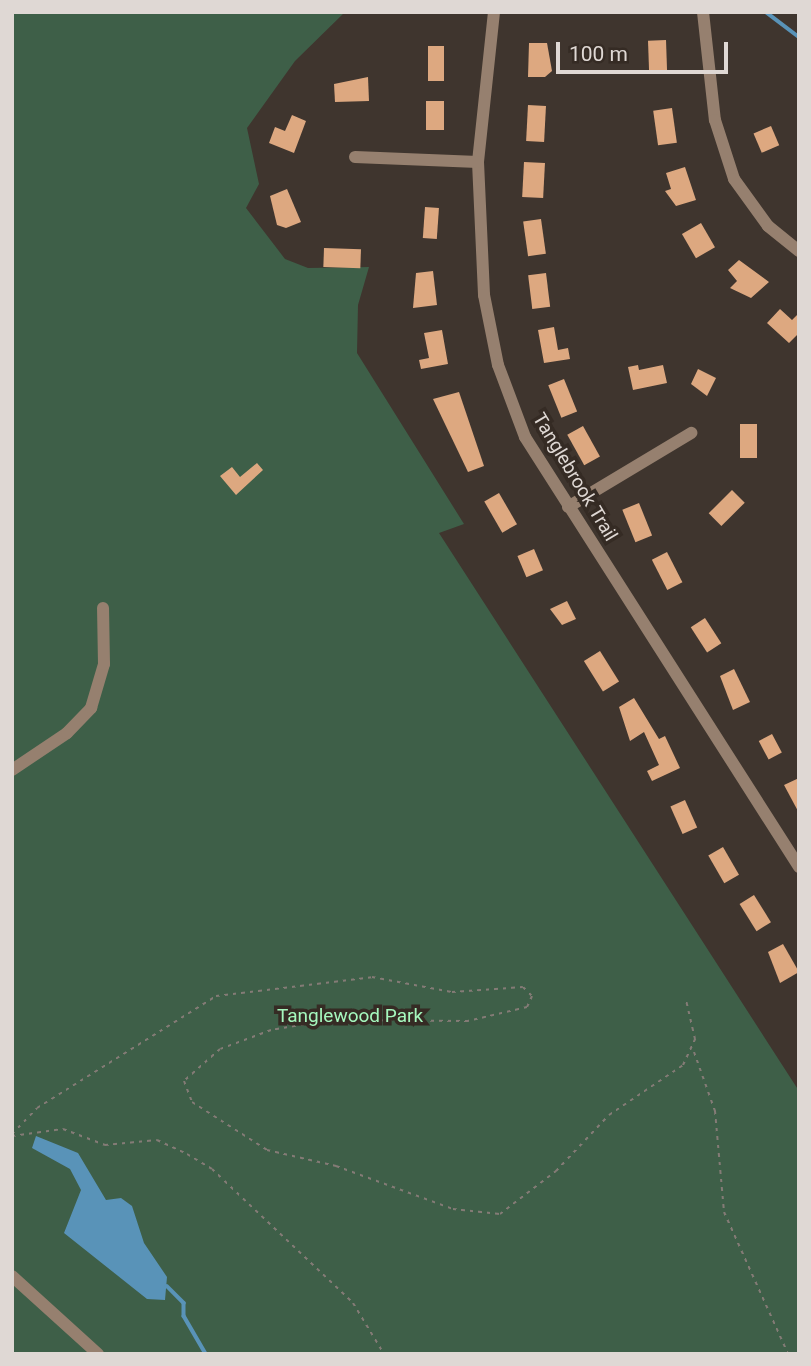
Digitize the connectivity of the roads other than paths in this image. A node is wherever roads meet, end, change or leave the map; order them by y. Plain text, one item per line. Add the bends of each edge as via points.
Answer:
1 (494, 12) edge
2 (703, 12) edge
3 (355, 158) dead end
4 (478, 162) junction
5 (799, 251) edge
6 (691, 433) dead end
7 (568, 507) junction
8 (103, 608) dead end
9 (12, 770) edge
10 (799, 867) edge
11 (12, 1276) edge
12 (98, 1354) edge

1 - 4 street, Tanglebrook Trail
2 - 5 street via 715,120 734,179 768,226
3 - 4 street
4 - 7 street, Tanglebrook Trail via 484,295 498,365 525,437
6 - 7 street
7 - 10 street, Tanglebrook Trail
8 - 9 street via 104,664 91,708 67,733
11 - 12 street

